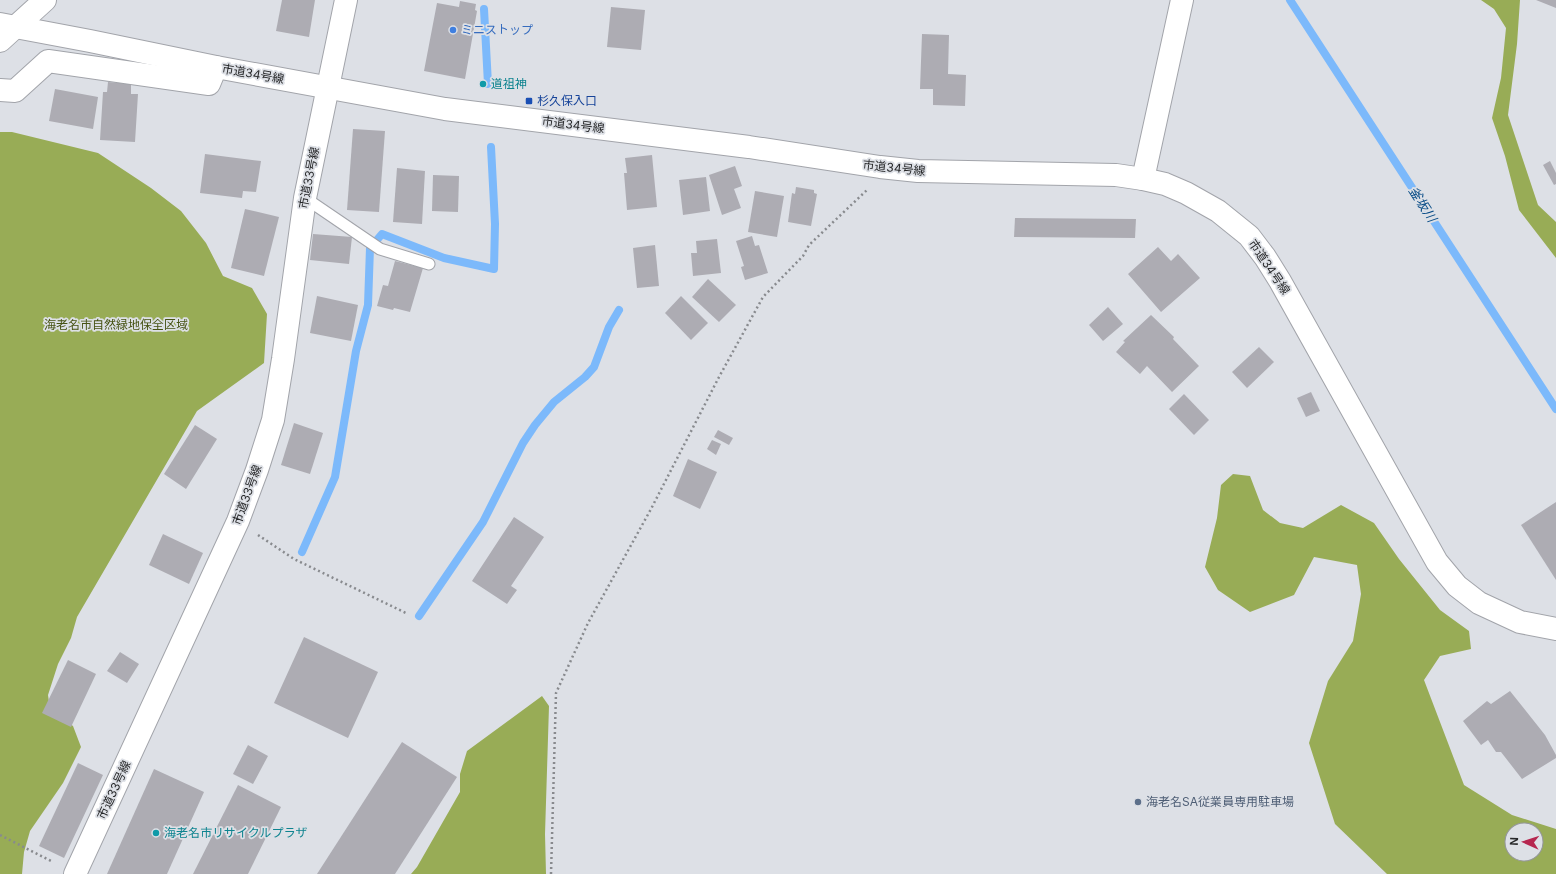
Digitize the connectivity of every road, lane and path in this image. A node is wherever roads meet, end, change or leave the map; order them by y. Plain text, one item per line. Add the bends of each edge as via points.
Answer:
1 (45, 0) edge
2 (346, 0) edge
3 (1182, 0) edge
4 (8, 26) edge
5 (0, 41) edge
6 (216, 67) junction
7 (328, 87) junction
8 (0, 90) edge
9 (880, 167) junction
10 (1143, 180) junction
11 (305, 198) junction
12 (429, 264) dead end
13 (238, 521) junction
14 (408, 614) dead end
15 (1556, 629) edge
16 (0, 835) edge
17 (54, 863) dead end
18 (75, 874) edge
19 (551, 874) edge

1 - 4 street
2 - 7 street, 市道33号線
3 - 10 street
4 - 5 street
4 - 6 street, 市道34号線
6 - 7 street, 市道34号線
6 - 8 street via 210,84 48,61 15,91
7 - 9 street, 市道34号線 via 445,109 749,147
7 - 11 street, 市道33号線
9 - 10 street, 市道34号線 via 918,171 1116,176
9 - 19 path via 868,190 809,245 803,256 763,297 588,623 556,693
10 - 15 street, 市道34号線 via 1166,184 1186,193 1218,211 1249,236 1280,281 1436,562 1457,586 1479,603 1520,622
11 - 12 lane via 380,249
11 - 13 street, 市道33号線 via 273,420
13 - 14 path via 294,559
13 - 18 street, 市道33号線
16 - 17 path

